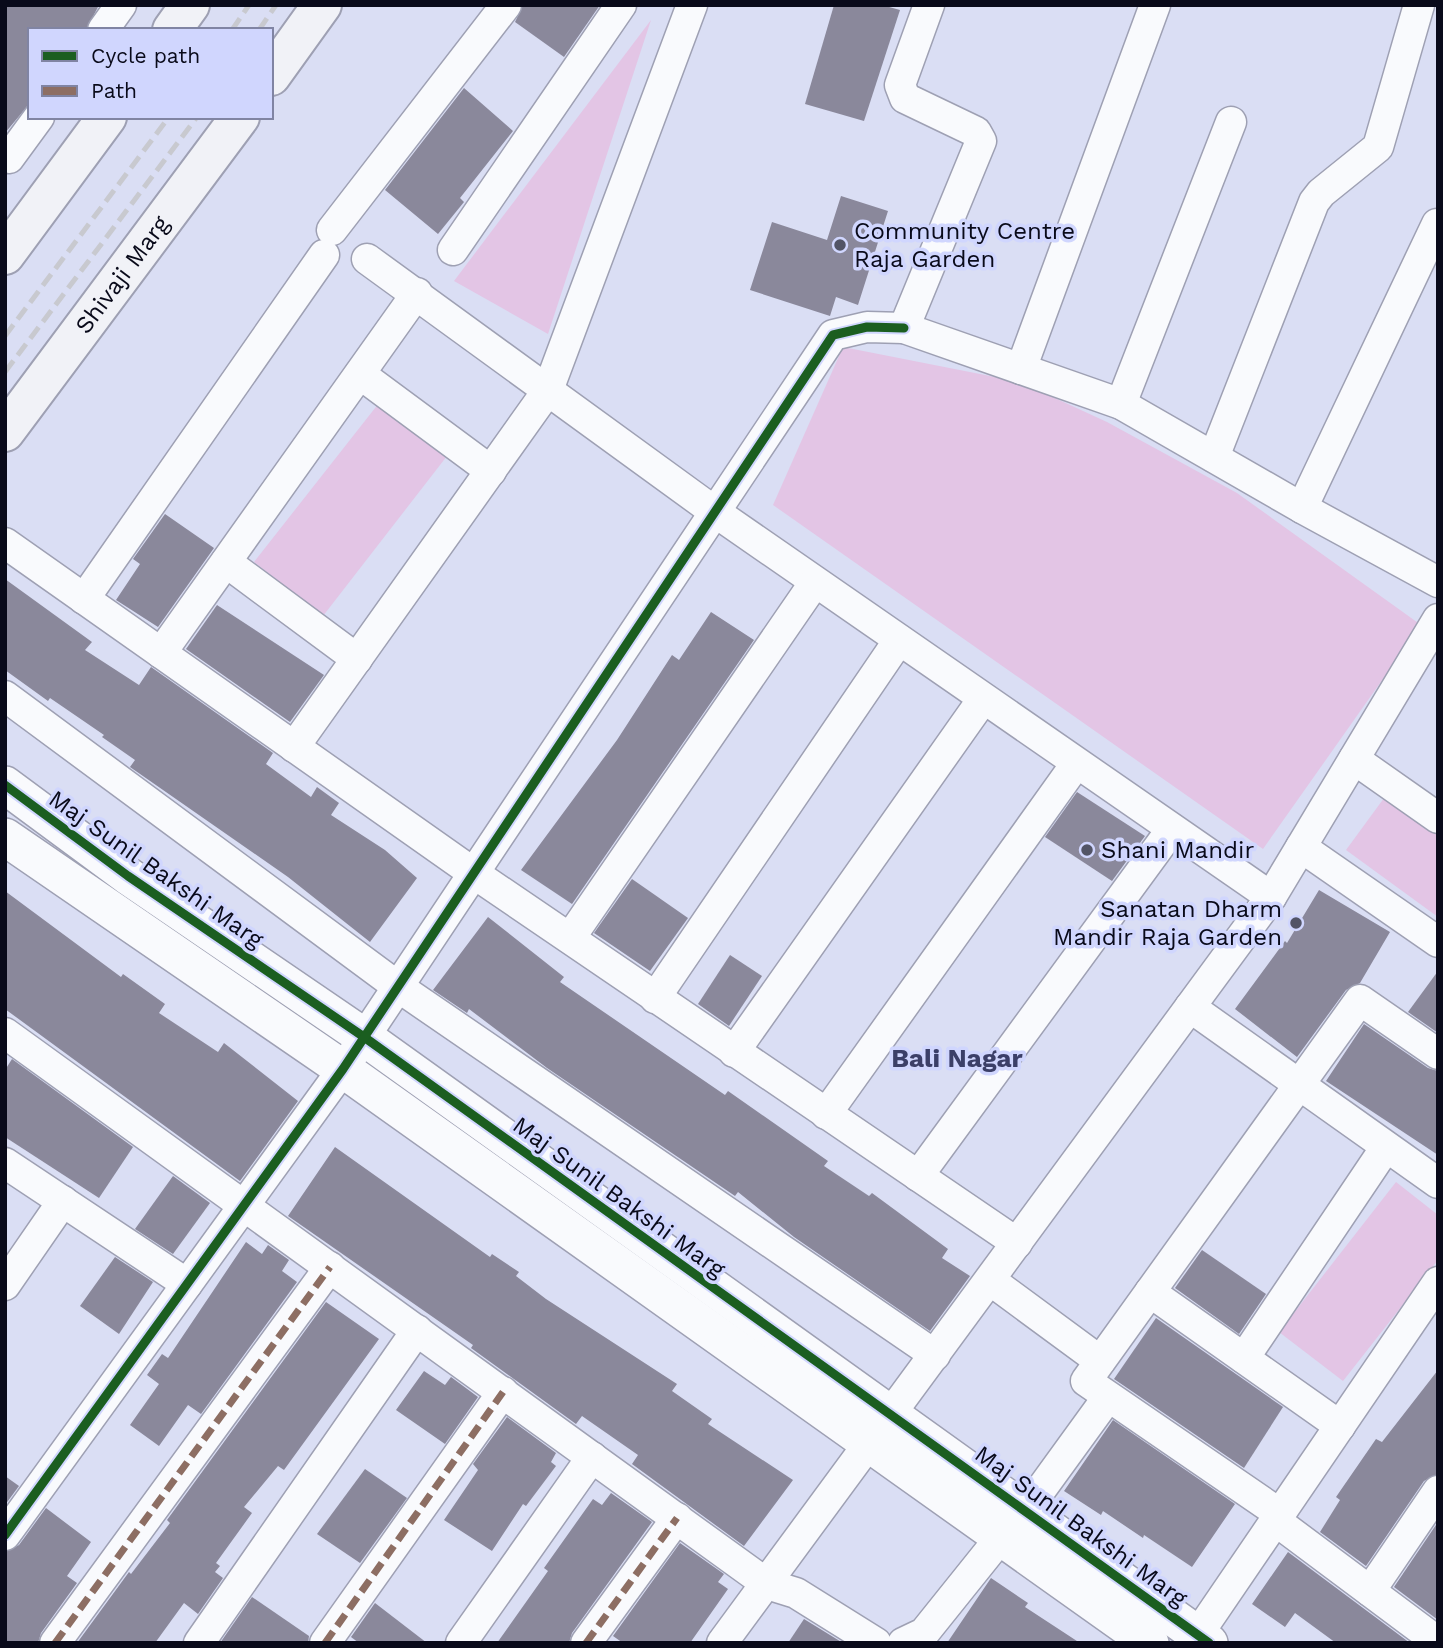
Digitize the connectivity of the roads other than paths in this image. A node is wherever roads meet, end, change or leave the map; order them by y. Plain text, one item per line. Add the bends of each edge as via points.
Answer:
1 (121, 5) edge
2 (190, 5) edge
3 (322, 5) edge
4 (506, 5) edge
5 (621, 5) edge
6 (692, 5) edge
7 (929, 5) edge
8 (1155, 5) edge
9 (1419, 5) edge
10 (104, 28) edge
11 (173, 28) edge
12 (273, 73) edge
13 (37, 119) edge
14 (106, 119) edge
15 (239, 119) edge
16 (1231, 122) dead end
17 (7, 159) edge
18 (1437, 224) edge
19 (453, 250) dead end
20 (5, 255) edge
21 (367, 259) dead end
22 (417, 293) junction
23 (904, 328) junction
24 (1021, 369) junction
25 (360, 374) junction
26 (548, 390) junction
27 (1121, 404) junction
28 (5, 432) edge
29 (1214, 457) junction
30 (491, 471) junction
31 (1302, 508) junction
32 (715, 512) junction
33 (5, 544) edge
34 (226, 562) junction
35 (815, 582) junction
36 (1438, 582) edge
37 (84, 599) junction
38 (1438, 619) edge
39 (899, 640) junction
40 (161, 653) junction
41 (357, 659) junction
42 (5, 696) edge
43 (983, 699) junction
44 (294, 747) junction
45 (1354, 760) junction
46 (1076, 764) junction
47 (5, 785) edge
48 (1438, 818) edge
49 (1172, 829) junction
50 (5, 837) edge
51 (1301, 848) junction
52 (472, 872) junction
53 (1271, 897) junction
54 (569, 938) junction
55 (1438, 942) edge
56 (397, 986) junction
57 (655, 998) junction
58 (1190, 1007) junction
59 (5, 1034) edge
60 (364, 1037) junction
61 (734, 1052) junction
62 (1438, 1054) edge
63 (342, 1069) junction
64 (1297, 1084) junction
65 (825, 1114) junction
66 (1386, 1147) junction
67 (5, 1163) edge
68 (918, 1176) junction
69 (1438, 1183) edge
70 (63, 1201) junction
71 (245, 1206) junction
72 (1017, 1243) junction
73 (330, 1267) junction
74 (989, 1280) junction
75 (1438, 1282) edge
76 (187, 1284) junction
77 (5, 1285) edge
78 (1150, 1292) junction
79 (417, 1330) junction
80 (935, 1355) junction
81 (1244, 1358) junction
82 (1100, 1361) junction
83 (503, 1392) junction
84 (1108, 1396) junction
85 (892, 1414) junction
86 (1340, 1426) junction
87 (869, 1445) junction
88 (592, 1457) junction
89 (1438, 1491) edge
90 (1026, 1510) junction
91 (1278, 1517) junction
92 (677, 1518) junction
93 (5, 1535) edge
94 (1001, 1537) junction
95 (767, 1584) junction
96 (1370, 1591) junction
97 (1204, 1639) edge
98 (908, 1641) edge
99 (1438, 1642) edge
100 (55, 1643) edge
101 (199, 1643) edge
102 (325, 1643) edge
103 (461, 1643) edge
104 (586, 1643) edge
105 (722, 1643) edge
106 (876, 1643) edge
107 (1150, 1643) edge

1 - 10 street
2 - 11 main road
3 - 12 main road
4 - 37 street via 328,243
5 - 19 street
6 - 26 street
7 - 23 street via 901,93 976,132 981,141
8 - 24 street
9 - 29 street via 1378,147 1314,202
13 - 17 street
14 - 20 main road
15 - 28 main road, Shivaji Marg
16 - 27 street
18 - 31 street
21 - 22 street
22 - 25 street
22 - 26 street
23 - 24 street
23 - 32 street via 867,327 833,335
24 - 27 street
25 - 30 street
25 - 34 street
26 - 30 street
26 - 32 street
27 - 29 street
29 - 31 street
30 - 41 street
31 - 36 street
32 - 35 street
32 - 52 street
33 - 37 street
34 - 40 street
34 - 41 street
35 - 39 street
35 - 54 street
37 - 40 street
38 - 45 street
39 - 43 street
39 - 57 street
40 - 44 street
41 - 44 street
42 - 56 street
43 - 46 street
43 - 61 street
44 - 52 street
45 - 48 street
45 - 51 street
46 - 49 street
46 - 65 street
47 - 60 street, Maj Sunil Bakshi Marg via 128,876
49 - 53 street
49 - 68 street
50 - 63 street
51 - 53 street
51 - 55 street
52 - 54 street
52 - 56 street
53 - 58 street
54 - 57 street
56 - 60 street
56 - 80 street
57 - 61 street
58 - 64 street
58 - 72 street
59 - 71 street
60 - 63 street
60 - 85 street, Maj Sunil Bakshi Marg
61 - 65 street
62 - 64 street via 1360,1000
63 - 71 street
63 - 87 street
64 - 66 street
64 - 78 street
65 - 68 street
66 - 69 street
66 - 81 street
67 - 70 street
68 - 72 street
70 - 76 street
70 - 77 street
71 - 73 street
71 - 76 street
72 - 74 street
73 - 79 street
73 - 100 street
74 - 80 street
74 - 82 street
75 - 86 street
76 - 93 street
78 - 81 street
78 - 82 street
79 - 83 street
79 - 101 street
80 - 85 street
81 - 86 street
82 - 84 street via 1086,1381
83 - 88 street
83 - 102 street
84 - 90 street
84 - 91 street
85 - 87 street
85 - 90 street, Maj Sunil Bakshi Marg
86 - 91 street
87 - 94 street
87 - 95 street
88 - 92 street
88 - 103 street
89 - 96 street
90 - 97 street, Maj Sunil Bakshi Marg
91 - 96 street
91 - 97 street
92 - 95 street
92 - 104 street
94 - 98 street via 924,1633
94 - 107 street
95 - 105 street
95 - 106 street via 796,1593
96 - 99 street

